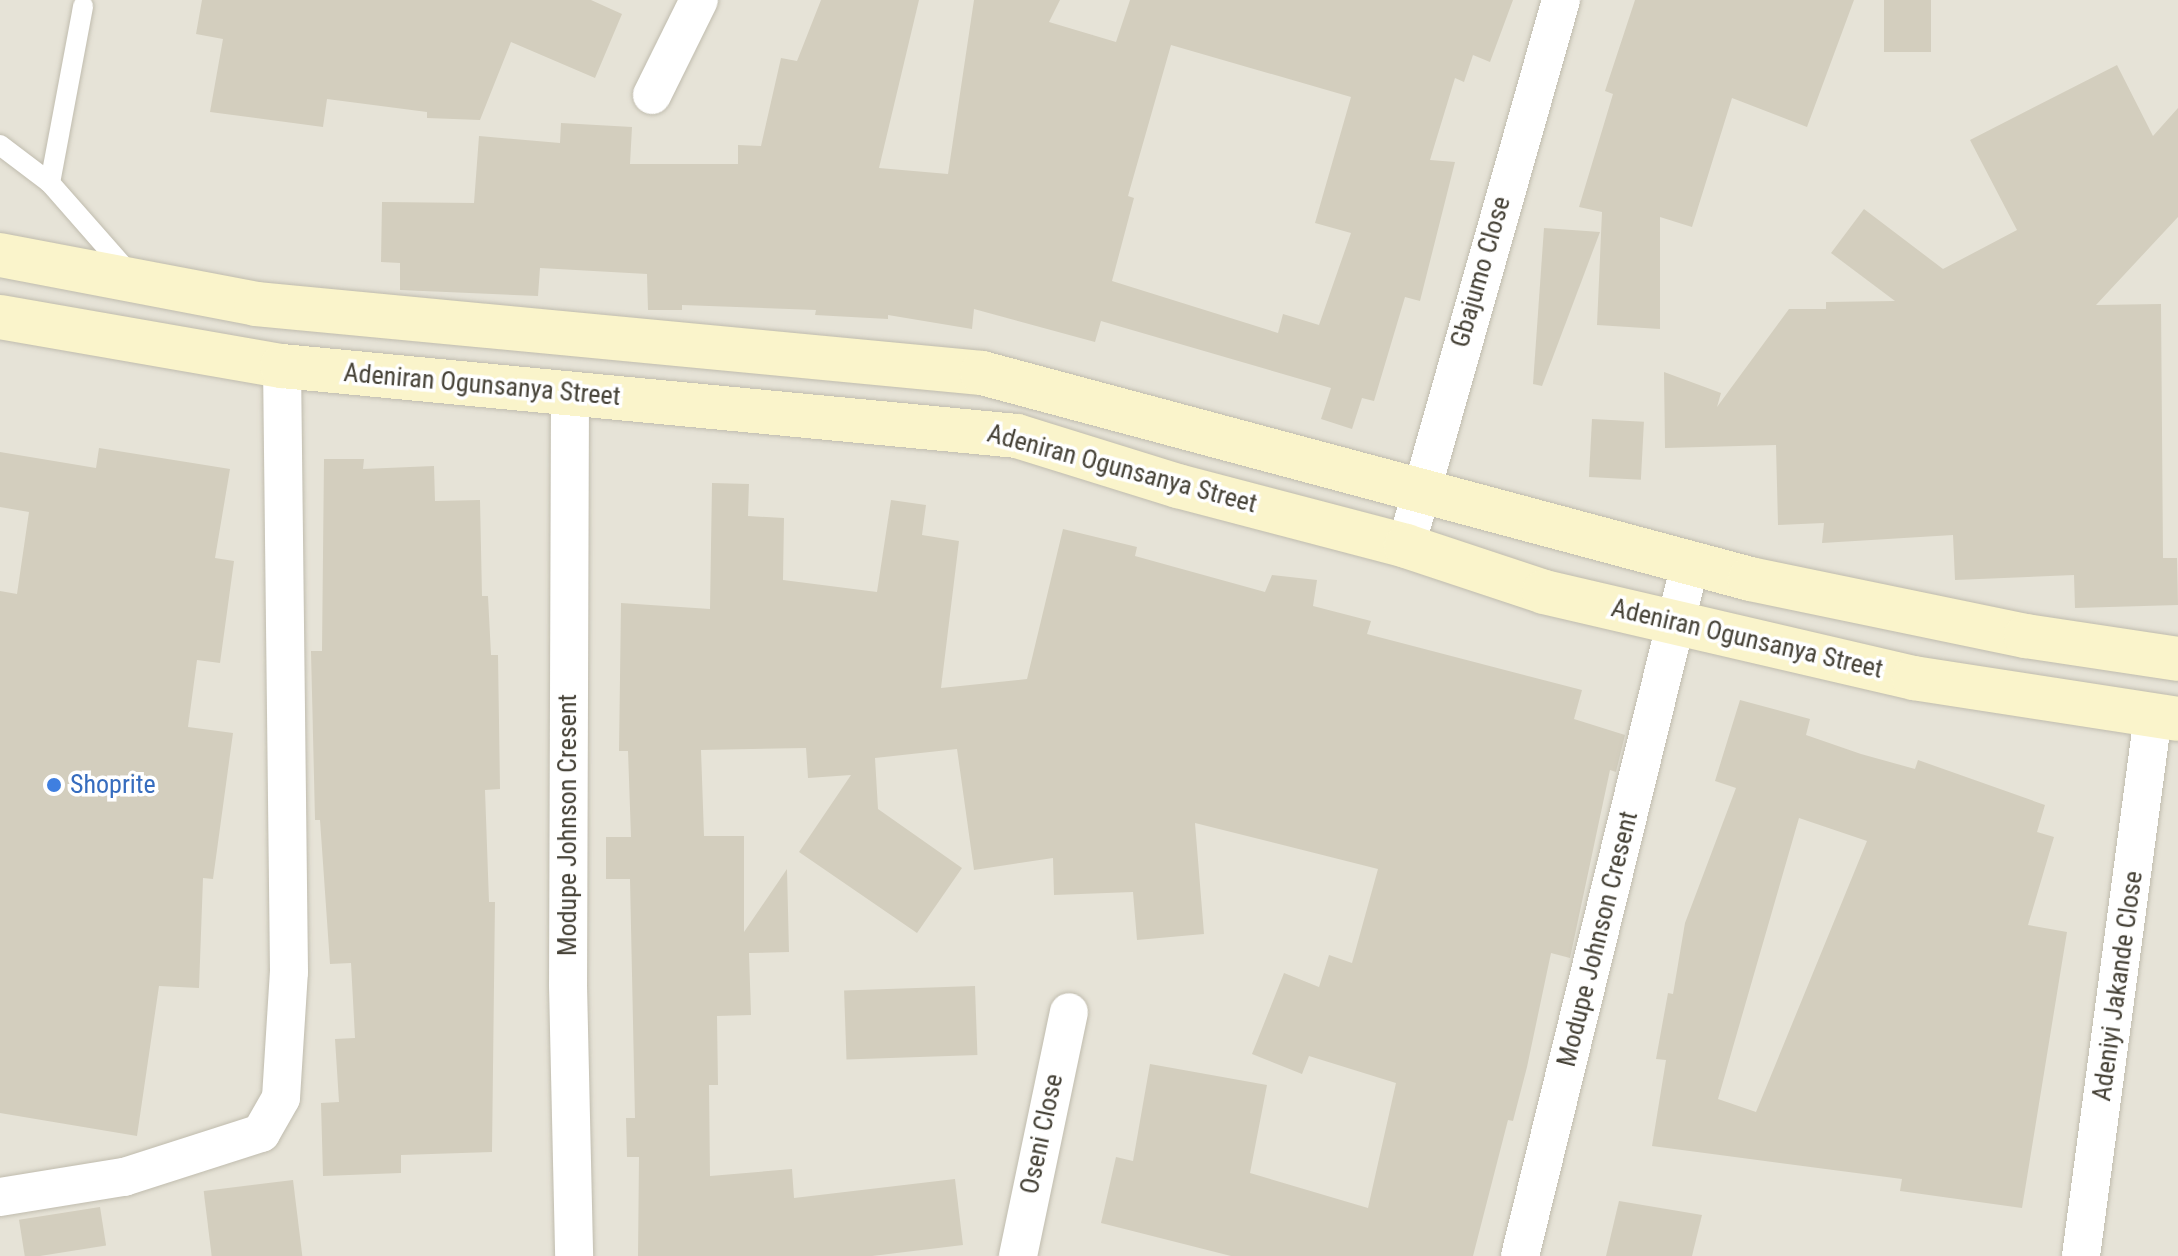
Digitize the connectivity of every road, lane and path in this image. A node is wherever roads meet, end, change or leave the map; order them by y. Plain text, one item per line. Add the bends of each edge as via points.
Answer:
1 (699, 0) edge
2 (1561, 0) edge
3 (83, 6) dead end
4 (652, 95) dead end
5 (0, 145) edge
6 (50, 183) junction
7 (0, 255) edge
8 (68, 266) junction
9 (137, 281) junction
10 (0, 317) edge
11 (60, 327) junction
12 (282, 366) junction
13 (570, 394) junction
14 (1418, 490) junction
15 (1406, 546) junction
16 (1690, 564) junction
17 (1676, 623) junction
18 (2178, 659) edge
19 (2166, 717) edge
20 (1069, 1012) dead end
21 (0, 1197) edge
22 (574, 1256) edge
23 (1018, 1256) edge
24 (1520, 1256) edge
25 (2081, 1256) edge

1 - 4 street
2 - 14 street, Gbajumo Close
3 - 6 lane
5 - 6 lane
6 - 9 lane
7 - 8 main road
8 - 9 main road
8 - 11 main road
9 - 14 main road via 363,316 982,373
10 - 11 main road, Adeniran Ogunsanya Street
11 - 12 main road, Adeniran Ogunsanya Street
12 - 13 main road, Adeniran Ogunsanya Street
12 - 21 street via 289,972 281,1098 261,1133 124,1177
13 - 15 main road, Adeniran Ogunsanya Street via 1017,436 1178,486
13 - 22 street, Modupe Johnson Cresent via 568,985
14 - 15 street, Gbajumo Close
14 - 16 main road
15 - 17 main road, Adeniran Ogunsanya Street via 1544,592
16 - 17 street, Modupe Johnson Cresent
16 - 18 main road via 2026,636
17 - 19 main road, Adeniran Ogunsanya Street via 1914,678
17 - 24 street, Modupe Johnson Cresent
19 - 25 street, Adeniyi Jakande Close
20 - 23 street, Oseni Close

